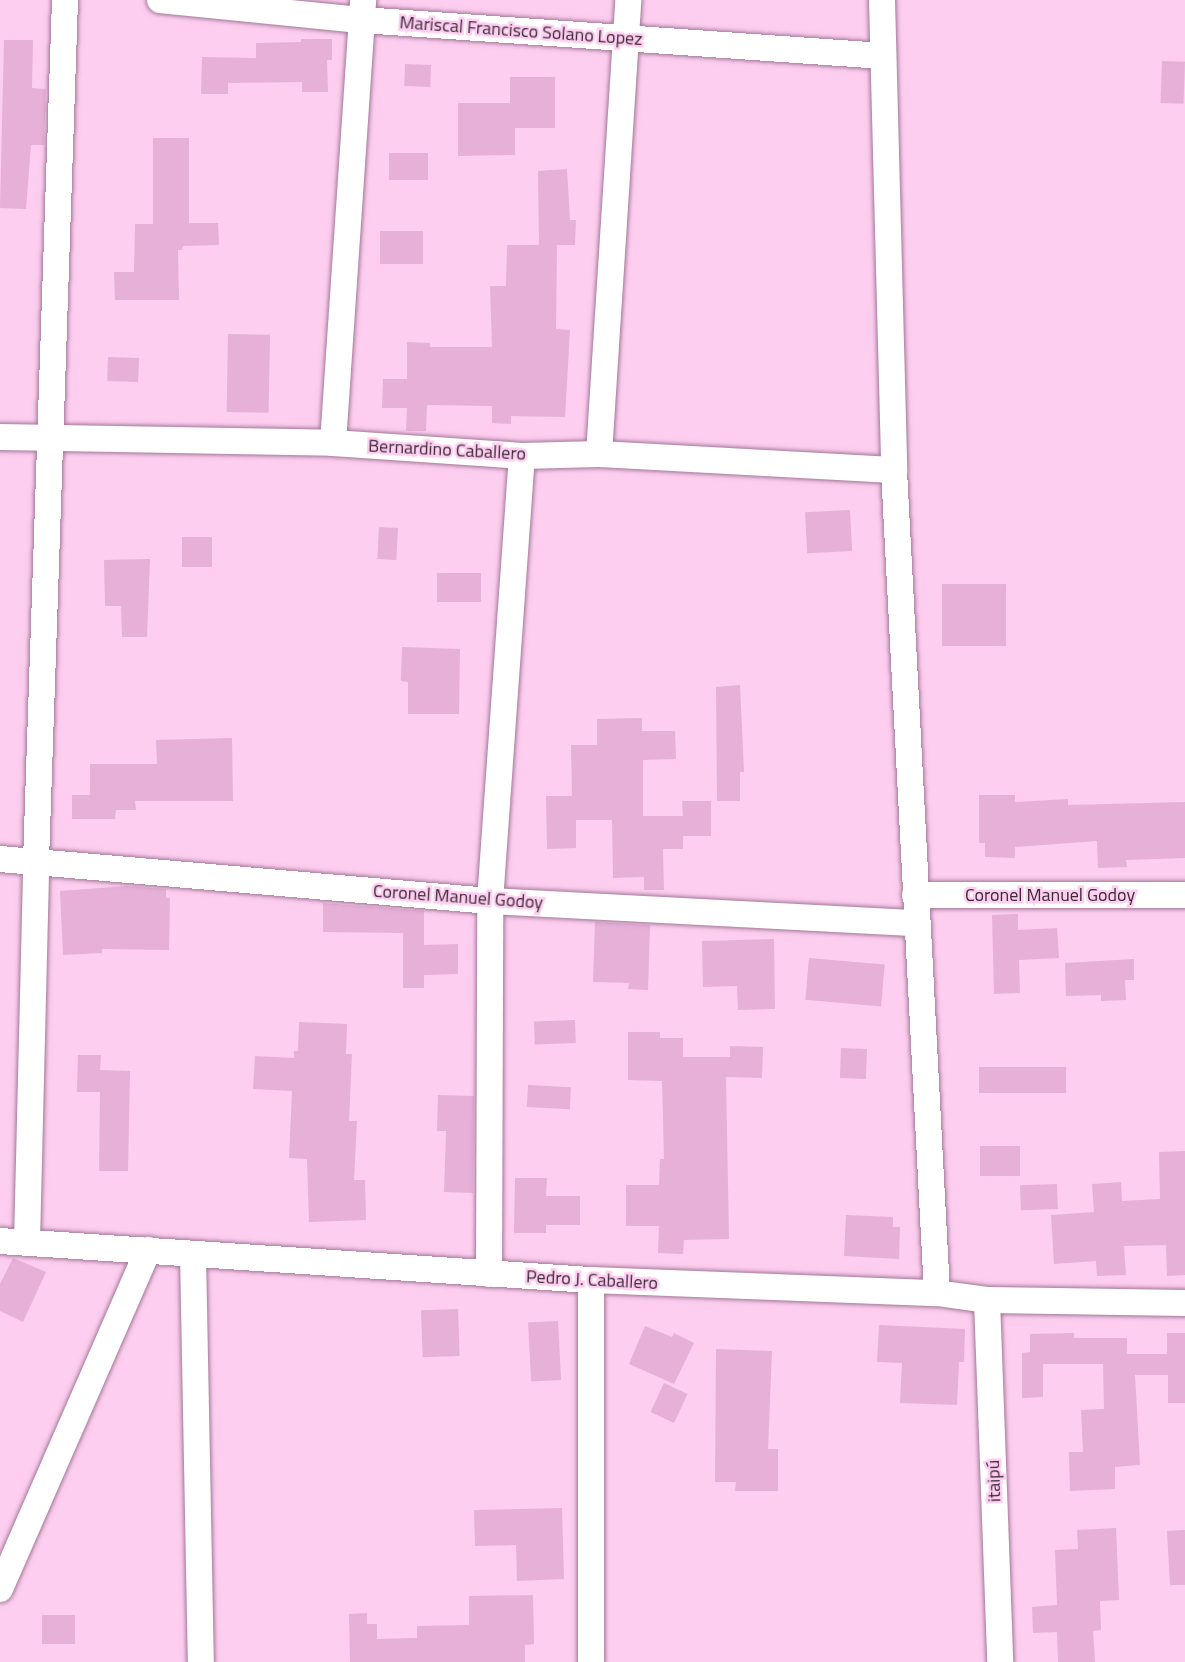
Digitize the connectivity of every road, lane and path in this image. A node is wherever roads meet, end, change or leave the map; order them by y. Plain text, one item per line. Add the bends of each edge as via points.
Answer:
1 (65, 0) edge
2 (160, 0) edge
3 (628, 0) edge
4 (882, 0) edge
5 (362, 10) edge
6 (625, 38) junction
7 (883, 56) junction
8 (0, 438) edge
9 (51, 439) junction
10 (333, 443) junction
11 (599, 454) junction
12 (522, 456) junction
13 (894, 470) junction
14 (0, 859) edge
15 (36, 861) junction
16 (915, 895) junction
17 (1185, 895) edge
18 (490, 901) junction
19 (916, 923) junction
20 (0, 1241) edge
21 (27, 1242) junction
22 (148, 1251) junction
23 (193, 1254) junction
24 (489, 1274) junction
25 (591, 1280) junction
26 (937, 1293) junction
27 (987, 1300) junction
28 (1185, 1303) edge
29 (0, 1589) edge
30 (201, 1662) edge
31 (591, 1662) edge
32 (1000, 1662) edge

1 - 9 street
2 - 5 street, Mariscal Francisco Solano Lopez
3 - 6 street
4 - 7 street
5 - 6 street, Mariscal Francisco Solano Lopez
5 - 10 street
6 - 7 street, Mariscal Francisco Solano Lopez
6 - 11 street
7 - 13 street
8 - 9 street, Bernardino Caballero
9 - 10 street, Bernardino Caballero
9 - 15 street
10 - 12 street, Bernardino Caballero
11 - 12 street, Bernardino Caballero
11 - 13 street, Bernardino Caballero
12 - 18 street
13 - 16 street
14 - 15 street, Coronel Manuel Godoy
15 - 18 street, Coronel Manuel Godoy
15 - 21 street
16 - 17 street, Coronel Manuel Godoy
16 - 19 street
18 - 19 street, Coronel Manuel Godoy
18 - 24 street
19 - 26 street
20 - 21 street, Pedro J. Caballero
21 - 22 street, Pedro J. Caballero
22 - 23 street, Pedro J. Caballero
22 - 29 street
23 - 24 street, Pedro J. Caballero
23 - 30 street
24 - 25 street, Pedro J. Caballero
25 - 26 street, Pedro J. Caballero
25 - 31 street
26 - 27 street, Pedro J. Caballero
27 - 28 street, Pedro J. Caballero
27 - 32 street, itaipú

